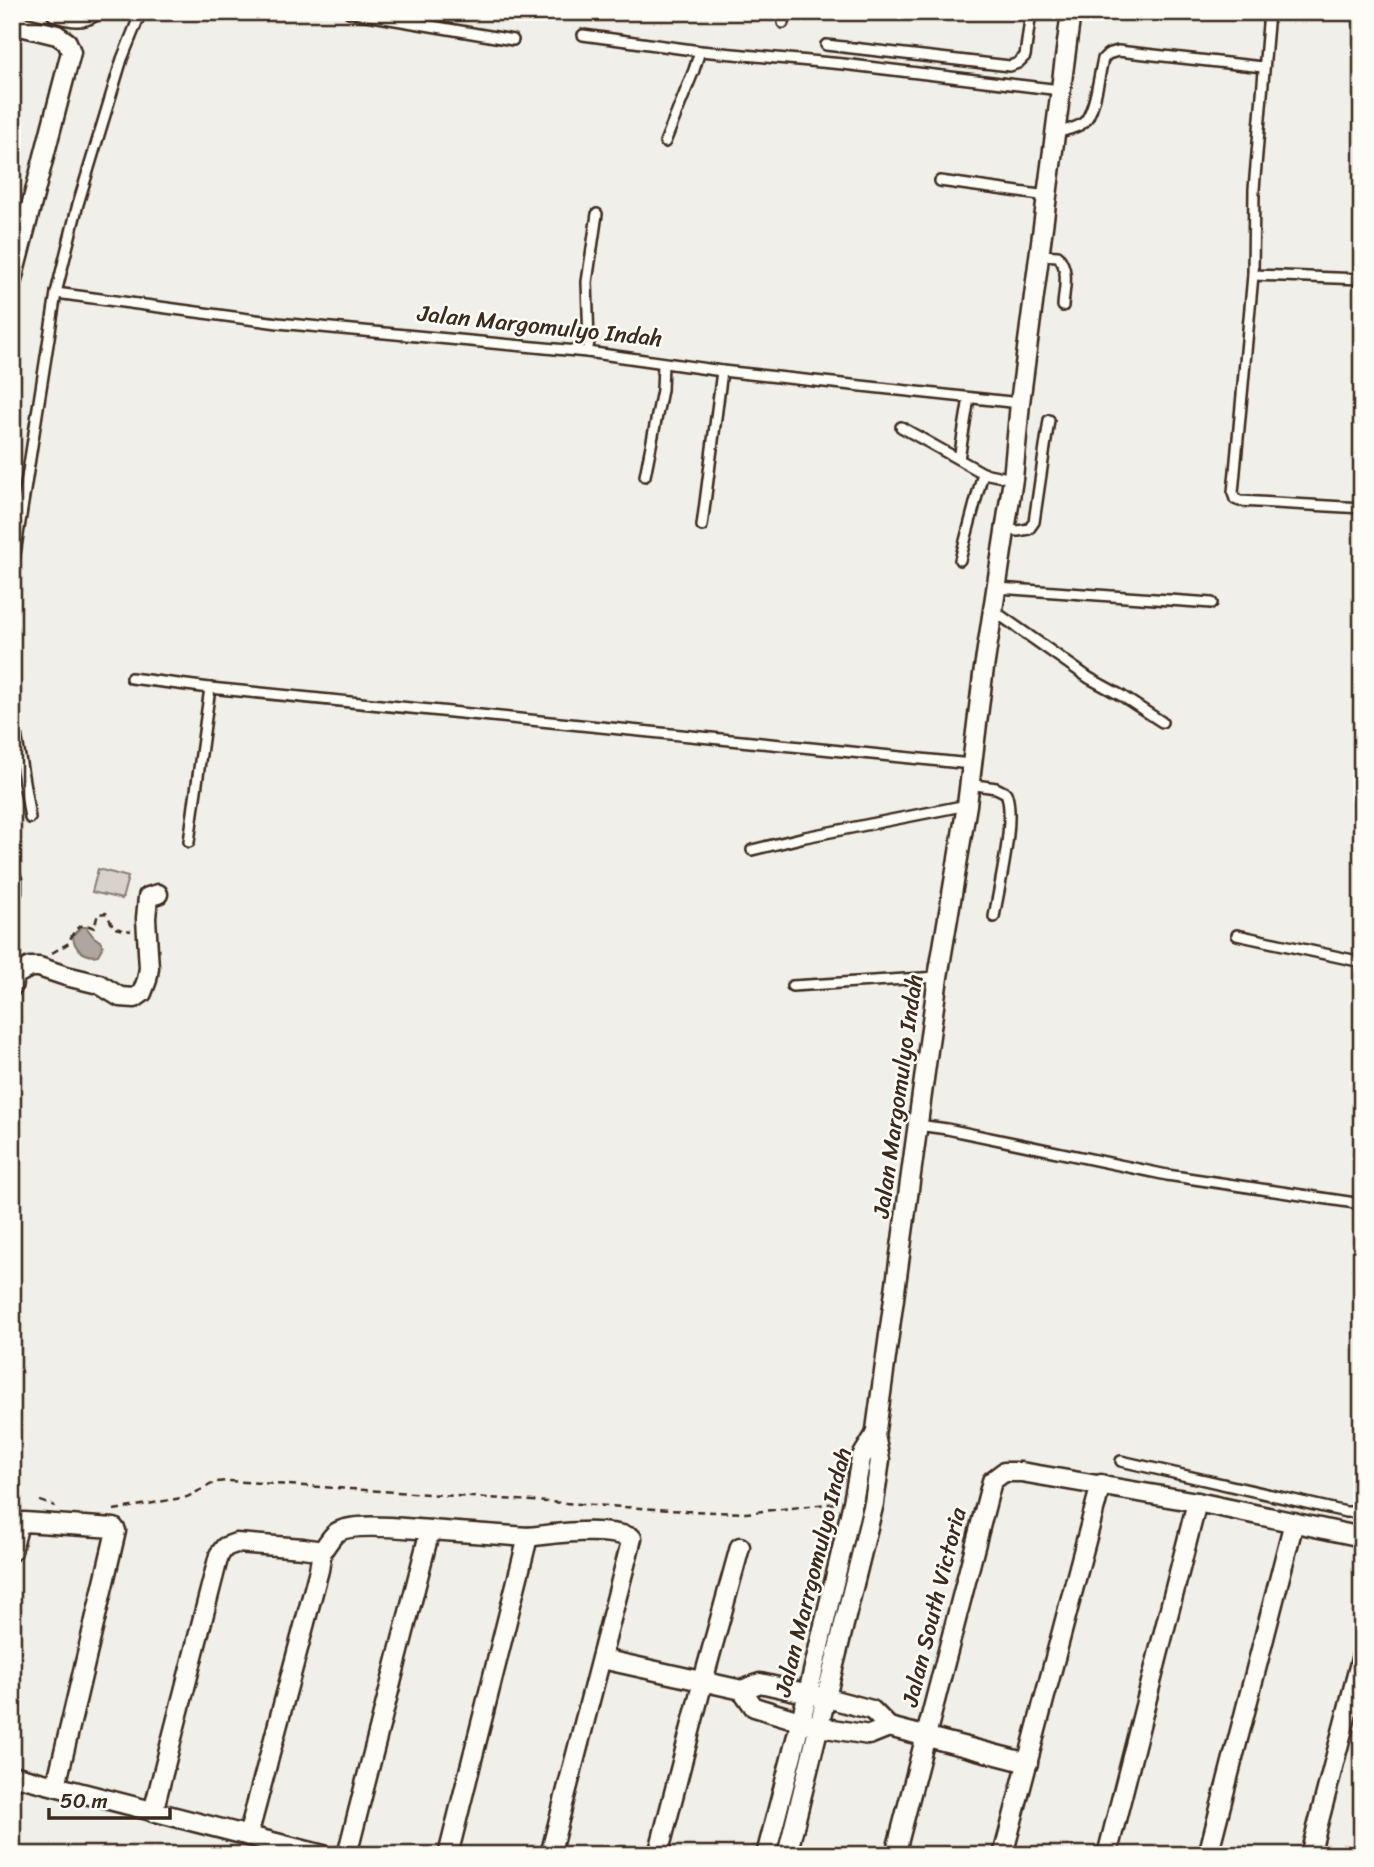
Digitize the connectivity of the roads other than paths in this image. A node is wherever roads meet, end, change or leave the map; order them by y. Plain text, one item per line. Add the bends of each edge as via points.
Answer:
1 (56, 12) edge
2 (93, 12) edge
3 (141, 12) edge
4 (349, 12) edge
5 (784, 12) edge
6 (1031, 12) edge
7 (1071, 12) edge
8 (1269, 12) edge
9 (783, 23) dead end
10 (12, 24) edge
11 (583, 35) dead end
12 (513, 40) dead end
13 (826, 45) dead end
14 (700, 51) junction
15 (1263, 67) junction
16 (1060, 90) junction
17 (1055, 133) junction
18 (665, 142) dead end
19 (940, 181) dead end
20 (1047, 196) junction
21 (597, 214) dead end
22 (1039, 255) junction
23 (1253, 275) junction
24 (12, 279) edge
25 (1362, 279) edge
26 (55, 293) junction
27 (1063, 306) dead end
28 (587, 352) junction
29 (663, 364) junction
30 (722, 371) junction
31 (969, 398) junction
32 (1020, 403) junction
33 (1049, 420) dead end
34 (901, 427) dead end
35 (959, 459) junction
36 (983, 472) junction
37 (645, 475) dead end
38 (1013, 479) junction
39 (1362, 508) edge
40 (702, 526) dead end
41 (1006, 529) junction
42 (960, 560) dead end
43 (12, 573) edge
44 (998, 587) junction
45 (1212, 603) dead end
46 (994, 611) junction
47 (131, 678) dead end
48 (209, 688) junction
49 (12, 709) edge
50 (1162, 722) dead end
51 (971, 764) junction
52 (969, 785) junction
53 (967, 805) junction
54 (30, 818) dead end
55 (188, 842) dead end
56 (752, 850) dead end
57 (12, 880) edge
58 (12, 892) edge
59 (158, 894) dead end
60 (994, 917) dead end
61 (1237, 935) dead end
62 (1362, 962) edge
63 (938, 977) junction
64 (792, 986) dead end
65 (12, 987) edge
66 (918, 1125) junction
67 (1362, 1205) edge
68 (875, 1435) junction
69 (1121, 1461) dead end
70 (1101, 1484) junction
71 (1198, 1502) junction
72 (1362, 1512) edge
73 (1294, 1522) junction
74 (430, 1530) junction
75 (528, 1537) junction
76 (1362, 1537) edge
77 (740, 1547) dead end
78 (12, 1551) edge
79 (322, 1551) junction
80 (1362, 1655) edge
81 (602, 1659) junction
82 (703, 1681) junction
83 (742, 1690) junction
84 (807, 1693) junction
85 (827, 1698) junction
86 (800, 1722) junction
87 (820, 1727) junction
88 (889, 1727) junction
89 (926, 1736) junction
90 (1028, 1763) junction
91 (12, 1775) edge
92 (56, 1786) junction
93 (153, 1812) junction
94 (248, 1836) junction
95 (323, 1855) edge
96 (346, 1855) edge
97 (448, 1855) edge
98 (550, 1855) edge
99 (658, 1855) edge
100 (766, 1855) edge
101 (787, 1855) edge
102 (895, 1855) edge
103 (1003, 1855) edge
104 (1107, 1855) edge
105 (1208, 1855) edge
106 (1310, 1855) edge

1 - 2 street via 78,18
3 - 26 lane via 122,58
4 - 12 lane
5 - 9 lane
6 - 13 lane via 1025,56 1010,66
7 - 16 street, Jalan Margomulyo Indah
8 - 15 lane
10 - 24 street via 57,35 71,52
11 - 14 lane
14 - 16 lane
14 - 18 lane
15 - 17 lane via 1118,51 1108,54 1085,122
15 - 23 lane
16 - 17 street, Jalan Margomulyo Indah
17 - 20 street, Jalan Margomulyo Indah
19 - 20 lane
20 - 22 street, Jalan Margomulyo Indah
21 - 28 lane via 587,282
22 - 27 lane via 1058,256 1064,263
22 - 32 street, Jalan Margomulyo Indah
23 - 25 lane
23 - 39 lane via 1233,493 1240,502
26 - 28 lane, Jalan Margomulyo Indah via 278,323
26 - 43 lane
28 - 29 lane, Jalan Margomulyo Indah
29 - 30 lane, Jalan Margomulyo Indah
29 - 37 lane
30 - 31 lane, Jalan Margomulyo Indah
30 - 40 lane
31 - 32 lane, Jalan Margomulyo Indah
31 - 35 lane
32 - 38 street, Jalan Margomulyo Indah
33 - 41 lane via 1034,522 1030,529
34 - 35 lane
35 - 36 lane
36 - 38 lane
36 - 42 lane
38 - 41 street, Jalan Margomulyo Indah
41 - 44 street, Jalan Margomulyo Indah
44 - 45 lane
44 - 46 street, Jalan Margomulyo Indah
46 - 50 lane via 1089,678
46 - 51 street, Jalan Margomulyo Indah
47 - 48 lane
48 - 51 lane
48 - 55 lane
49 - 54 lane
51 - 52 street, Jalan Margomulyo Indah
52 - 53 street, Jalan Margomulyo Indah
52 - 60 lane via 996,788 1006,793 1009,801
53 - 56 lane
53 - 63 street, Jalan Margomulyo Indah
57 - 58 street
59 - 65 street via 148,897 149,968 142,993 135,998 120,997 99,984 40,967 15,975
61 - 62 lane
63 - 64 lane
63 - 66 street, Jalan Margomulyo Indah
66 - 67 lane via 1167,1175
66 - 68 street, Jalan Margomulyo Indah
68 - 84 street, Jalan Marrgomulyo Indah via 861,1458
68 - 85 street, Jalan Marrgomulyo Indah via 880,1460 874,1503
69 - 72 lane
70 - 71 street, Jalan South Victoria
70 - 89 street, Jalan South Victoria via 1021,1472 1004,1472 992,1481
70 - 90 street
71 - 73 street, Jalan South Victoria
71 - 104 street
73 - 76 street, Jalan South Victoria
73 - 105 street
74 - 75 street
74 - 79 street via 353,1527 336,1533
74 - 96 street
75 - 81 street via 561,1532 620,1533 632,1538
75 - 97 street
77 - 82 street
78 - 92 street via 18,1527 24,1522 116,1531
79 - 93 street via 236,1543 219,1555
79 - 94 street
80 - 106 street
81 - 82 street
81 - 98 street
82 - 83 street
82 - 99 street
83 - 84 street via 760,1683
83 - 86 street via 754,1707
84 - 85 street
84 - 86 street, Jalan Marrgomulyo Indah
85 - 87 street, Jalan Marrgomulyo Indah
85 - 88 street via 872,1710
86 - 87 street
86 - 100 street, Jalan Marrgomulyo Indah
87 - 88 street via 869,1735
87 - 101 street, Jalan Marrgomulyo Indah
88 - 89 street
89 - 90 street
89 - 102 street, Jalan South Victoria
90 - 103 street
91 - 92 street
92 - 93 street
93 - 94 street
94 - 95 street

